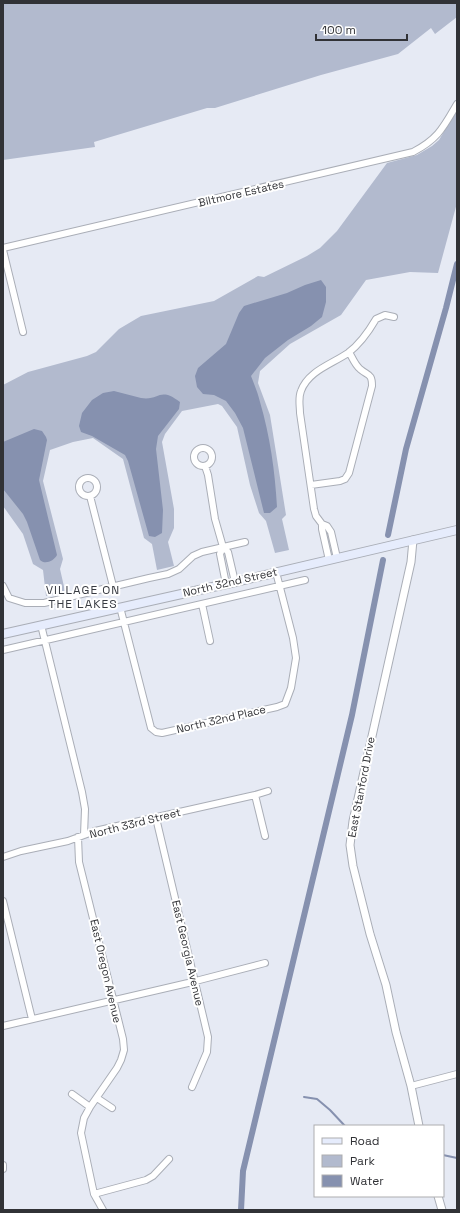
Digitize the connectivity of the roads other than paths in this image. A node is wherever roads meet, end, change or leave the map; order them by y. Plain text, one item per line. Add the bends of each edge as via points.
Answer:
1 (457, 104) edge
2 (3, 249) edge
3 (394, 317) dead end
4 (23, 332) dead end
5 (349, 352) junction
6 (205, 466) dead end
7 (311, 485) junction
8 (90, 496) dead end
9 (457, 530) edge
10 (413, 540) junction
11 (245, 542) dead end
12 (222, 547) junction
13 (333, 559) junction
14 (230, 560) junction
15 (221, 562) junction
16 (276, 572) junction
17 (305, 580) dead end
18 (231, 583) junction
19 (3, 586) edge
20 (113, 586) junction
21 (279, 586) junction
22 (202, 604) junction
23 (120, 607) junction
24 (124, 622) junction
25 (41, 625) junction
26 (3, 634) edge
27 (45, 640) junction
28 (210, 641) dead end
29 (3, 650) edge
30 (268, 791) dead end
31 (255, 795) junction
32 (156, 818) junction
33 (81, 836) junction
34 (265, 836) dead end
35 (3, 857) edge
36 (3, 901) edge
37 (265, 963) dead end
38 (195, 981) junction
39 (113, 1000) junction
40 (32, 1019) junction
41 (3, 1026) edge
42 (457, 1074) edge
43 (411, 1086) junction
44 (192, 1087) dead end
45 (72, 1094) dead end
46 (96, 1098) junction
47 (90, 1106) junction
48 (112, 1108) dead end
49 (419, 1125) edge
50 (169, 1159) dead end
51 (3, 1165) edge
52 (3, 1169) edge
53 (94, 1194) junction
54 (438, 1197) edge
55 (103, 1210) edge
56 (442, 1210) edge

1 - 2 street, Biltmore Estates via 435,137 410,153
2 - 4 street
3 - 5 street via 376,319 366,335
5 - 7 street via 313,374 301,392 300,413
5 - 7 street via 359,369 369,374 372,386 349,473 340,481
6 - 12 street
7 - 13 street via 316,516 322,524
8 - 20 street
9 - 10 main road, North 32nd Street
10 - 13 main road, North 32nd Street
10 - 43 street, East Stanford Drive via 411,562 350,844 370,934 386,985 401,1055
11 - 12 street
12 - 14 street via 228,552
12 - 15 street
12 - 20 street via 193,556 179,569 168,574
13 - 16 main road, North 32nd Street
14 - 15 street
14 - 18 street
15 - 18 street
16 - 18 main road, North 32nd Street
16 - 21 street
17 - 21 street, North 32nd Street
18 - 23 main road, North 32nd Street
19 - 20 street via 9,598 34,604
21 - 22 street, North 32nd Street
21 - 24 street, North 32nd Place via 296,658 288,697 285,704 276,707 162,733 156,732 151,728
22 - 24 street, North 32nd Street
22 - 28 street
23 - 24 street
23 - 25 main road, North 32nd Street
24 - 27 street, North 32nd Street
25 - 26 main road, North 32nd Street
25 - 27 street, East Oregon Avenue
27 - 29 street, North 32nd Street
27 - 33 street, East Oregon Avenue via 82,792 85,809
30 - 31 street, North 33rd Street
31 - 32 street, North 33rd Street
31 - 34 street
32 - 33 street, North 33rd Street
32 - 38 street, East Georgia Avenue
33 - 35 street, North 33rd Street
33 - 39 street, East Oregon Avenue via 79,862
36 - 40 street
37 - 38 street
38 - 39 street
38 - 44 street, East Georgia Avenue via 208,1045
39 - 40 street
39 - 46 street, East Oregon Avenue via 124,1050 117,1068
40 - 41 street
42 - 43 street
43 - 49 street, East Stanford Drive
45 - 47 street
46 - 47 street, East Oregon Avenue
46 - 48 street
47 - 53 street, East Oregon Avenue via 81,1133
50 - 53 street via 146,1180
51 - 52 street
53 - 55 street, East Oregon Avenue
54 - 56 street

